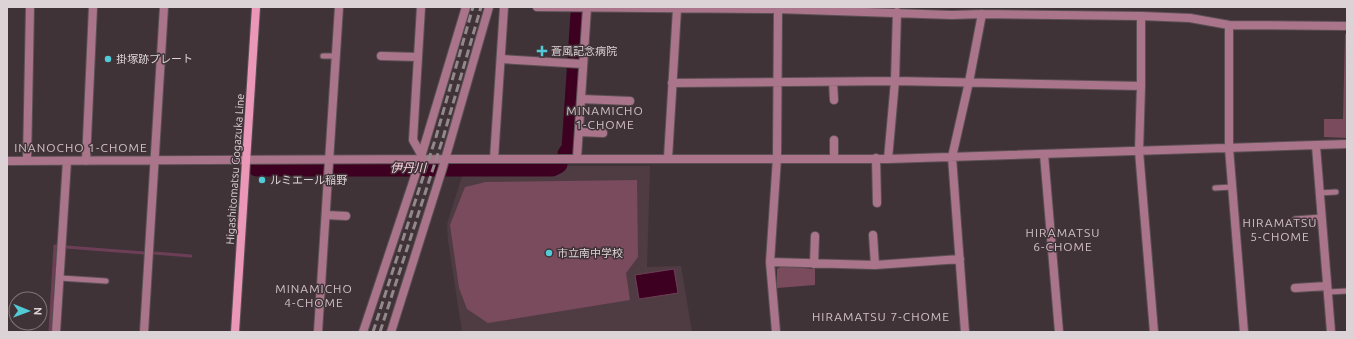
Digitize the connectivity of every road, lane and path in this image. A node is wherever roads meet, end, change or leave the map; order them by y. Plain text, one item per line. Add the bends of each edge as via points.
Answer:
1 (30, 7) edge
2 (93, 7) edge
3 (164, 7) edge
4 (256, 7) edge
5 (339, 7) edge
6 (421, 7) edge
7 (466, 7) edge
8 (489, 7) edge
9 (504, 7) edge
10 (537, 7) edge
11 (587, 8) edge
12 (778, 8) edge
13 (677, 9) junction
14 (897, 12) junction
15 (982, 14) junction
16 (1141, 16) junction
17 (1229, 25) junction
18 (1347, 26) edge
19 (323, 56) dead end
20 (336, 56) junction
21 (381, 56) dead end
22 (418, 57) junction
23 (501, 59) junction
24 (583, 64) junction
25 (894, 80) junction
26 (778, 81) junction
27 (672, 82) junction
28 (833, 82) junction
29 (969, 82) junction
30 (1141, 86) junction
31 (581, 99) junction
32 (834, 100) dead end
33 (630, 101) dead end
34 (579, 132) junction
35 (603, 133) dead end
36 (834, 140) dead end
37 (1347, 144) edge
38 (1316, 146) junction
39 (1229, 148) junction
40 (1139, 151) junction
41 (1044, 154) junction
42 (952, 157) junction
43 (577, 158) junction
44 (668, 158) junction
45 (777, 158) junction
46 (834, 158) junction
47 (876, 158) junction
48 (494, 159) junction
49 (888, 159) junction
50 (246, 160) junction
51 (7, 161) edge
52 (27, 161) junction
53 (67, 161) junction
54 (86, 161) junction
55 (155, 161) junction
56 (420, 162) junction
57 (328, 164) junction
58 (444, 164) junction
59 (1232, 187) junction
60 (1215, 188) dead end
61 (1336, 192) dead end
62 (1320, 193) junction
63 (877, 204) dead end
64 (326, 215) junction
65 (346, 216) dead end
66 (1322, 217) junction
67 (1295, 219) dead end
68 (873, 235) dead end
69 (815, 236) dead end
70 (960, 259) junction
71 (770, 262) junction
72 (814, 264) junction
73 (875, 266) junction
74 (60, 278) junction
75 (106, 281) dead end
76 (1295, 288) dead end
77 (1328, 289) junction
78 (1347, 291) edge
79 (395, 321) junction
80 (56, 332) edge
81 (144, 332) edge
82 (235, 332) edge
83 (318, 332) edge
84 (363, 332) edge
85 (391, 332) edge
86 (396, 332) edge
87 (776, 332) edge
88 (965, 332) edge
89 (1059, 332) edge
90 (1154, 332) edge
91 (1244, 332) edge
92 (1331, 332) edge

1 - 52 street
2 - 54 street
3 - 55 street
4 - 50 main road, Higashitomatsu Gogazuka Line
5 - 20 street
6 - 22 street
7 - 56 street
8 - 58 street
9 - 23 street
10 - 11 street
11 - 13 street
11 - 24 street
12 - 13 street
12 - 14 street
12 - 26 street
13 - 27 street
14 - 15 street
14 - 25 street
15 - 16 street
15 - 29 street
16 - 17 street via 1190,18
16 - 30 street
17 - 18 street
17 - 39 street
19 - 20 lane
20 - 57 street
21 - 22 street
22 - 56 street via 413,140
23 - 24 street
23 - 48 street
24 - 31 street
25 - 28 street
25 - 29 street
25 - 49 street
26 - 27 street
26 - 28 street
26 - 45 street
27 - 44 street
28 - 32 street
29 - 30 street
29 - 42 street
30 - 40 street
31 - 33 street
31 - 34 street
34 - 35 street
34 - 43 street
36 - 46 street
37 - 38 street
38 - 39 street
38 - 62 street
39 - 40 street
39 - 59 street
40 - 41 street
40 - 90 street
41 - 42 street
41 - 89 street
42 - 49 street
42 - 70 street
43 - 44 street
43 - 48 street
44 - 45 street
45 - 46 street
45 - 71 street
46 - 47 street
47 - 49 street
47 - 63 street
48 - 58 street
50 - 55 street
50 - 57 street
50 - 82 main road, Higashitomatsu Gogazuka Line
51 - 52 street
52 - 53 street
53 - 54 street
53 - 74 street
54 - 55 street
55 - 81 street
56 - 57 street
56 - 58 street
56 - 84 street
57 - 64 street
58 - 79 street
59 - 60 lane
59 - 91 street
61 - 62 lane
62 - 66 street
64 - 65 street
64 - 83 street
66 - 67 lane
66 - 77 street
68 - 73 street
69 - 72 street
70 - 73 street
70 - 88 street
71 - 72 street
71 - 87 street
72 - 73 street
74 - 75 lane
74 - 80 street
76 - 77 street
77 - 78 lane
77 - 92 street
79 - 85 street
79 - 86 street

